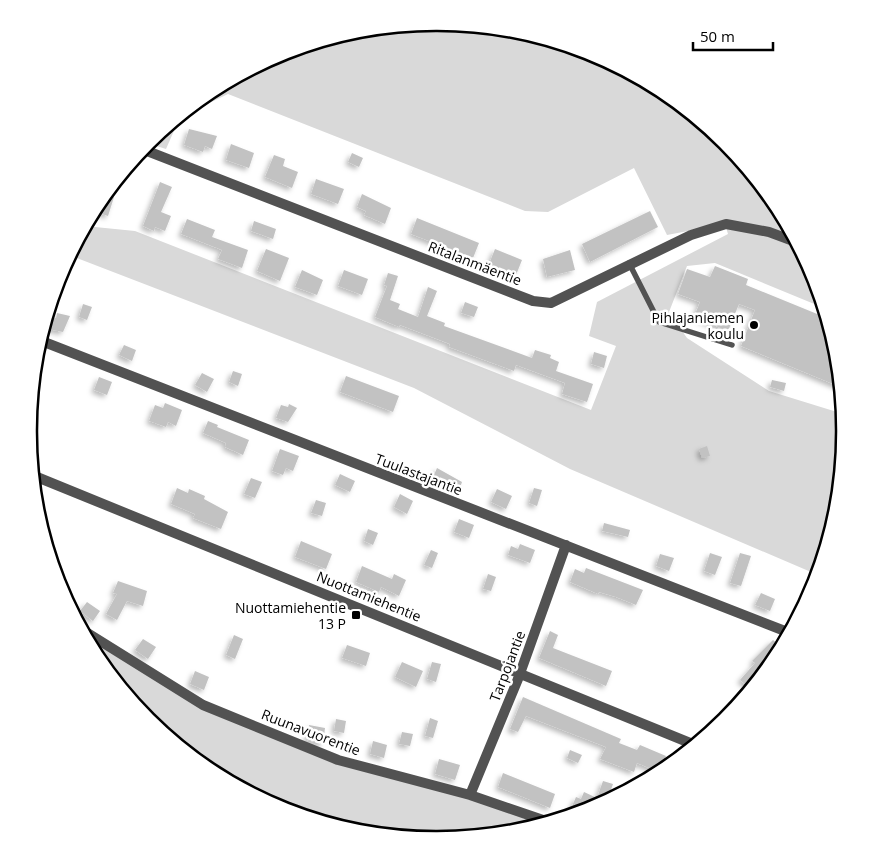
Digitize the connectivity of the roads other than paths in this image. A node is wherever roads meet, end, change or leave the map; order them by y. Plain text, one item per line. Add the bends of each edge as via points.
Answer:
1 (150, 152) edge
2 (787, 239) edge
3 (629, 263) junction
4 (46, 343) edge
5 (732, 345) dead end
6 (40, 478) edge
7 (566, 545) junction
8 (783, 630) edge
9 (94, 637) edge
10 (521, 672) junction
11 (688, 742) edge
12 (470, 795) junction
13 (537, 818) edge

1 - 3 street, Ritalanmäentie via 533,301 551,303
2 - 3 street, Ritalanmäentie via 726,224 691,235
3 - 5 lane via 659,322
4 - 7 street, Tuulastajantie
6 - 10 street, Nuottamiehentie
7 - 8 street, Tuulastajantie
7 - 10 street, Tarpojantie
9 - 12 street, Ruunavuorentie via 203,705 338,760
10 - 11 street, Nuottamiehentie
10 - 12 street, Tarpojantie
12 - 13 street, Ruunavuorentie

